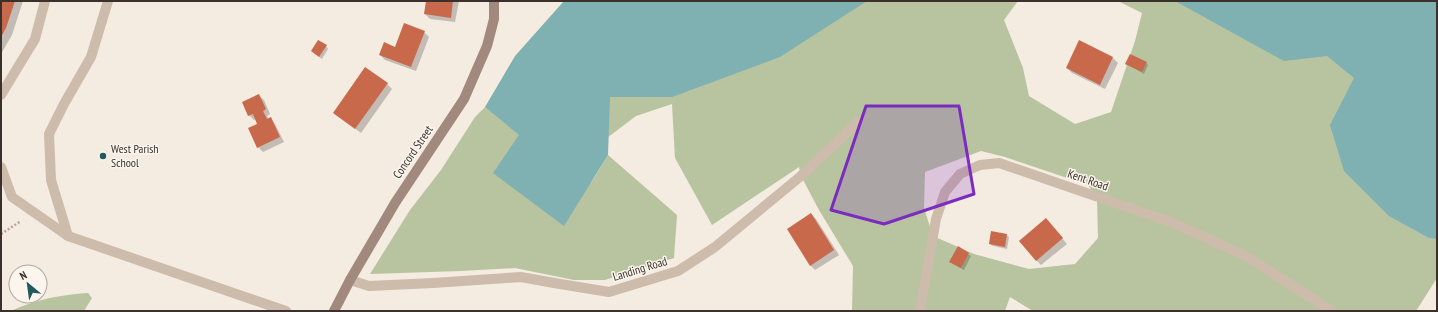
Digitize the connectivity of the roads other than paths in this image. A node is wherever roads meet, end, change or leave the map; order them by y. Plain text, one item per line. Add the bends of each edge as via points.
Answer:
1 (45, 1) edge
2 (108, 1) edge
3 (494, 1) edge
4 (1, 95) edge
5 (860, 120) dead end
6 (1, 167) edge
7 (68, 236) junction
8 (350, 280) junction
9 (286, 311) edge
10 (334, 311) edge
11 (920, 311) edge
12 (1332, 311) edge

1 - 4 street via 35,39
2 - 7 street via 92,57 49,134 51,180
3 - 8 main road, Concord Street via 494,19 487,46 464,99 394,204
5 - 8 street, Landing Road via 762,210 678,271 609,292 521,277 369,286
6 - 7 street via 12,197
7 - 9 street
8 - 10 main road, Concord Street
11 - 12 street, Kent Road via 936,219 945,192 960,174 980,165 999,163 1171,222 1246,256

